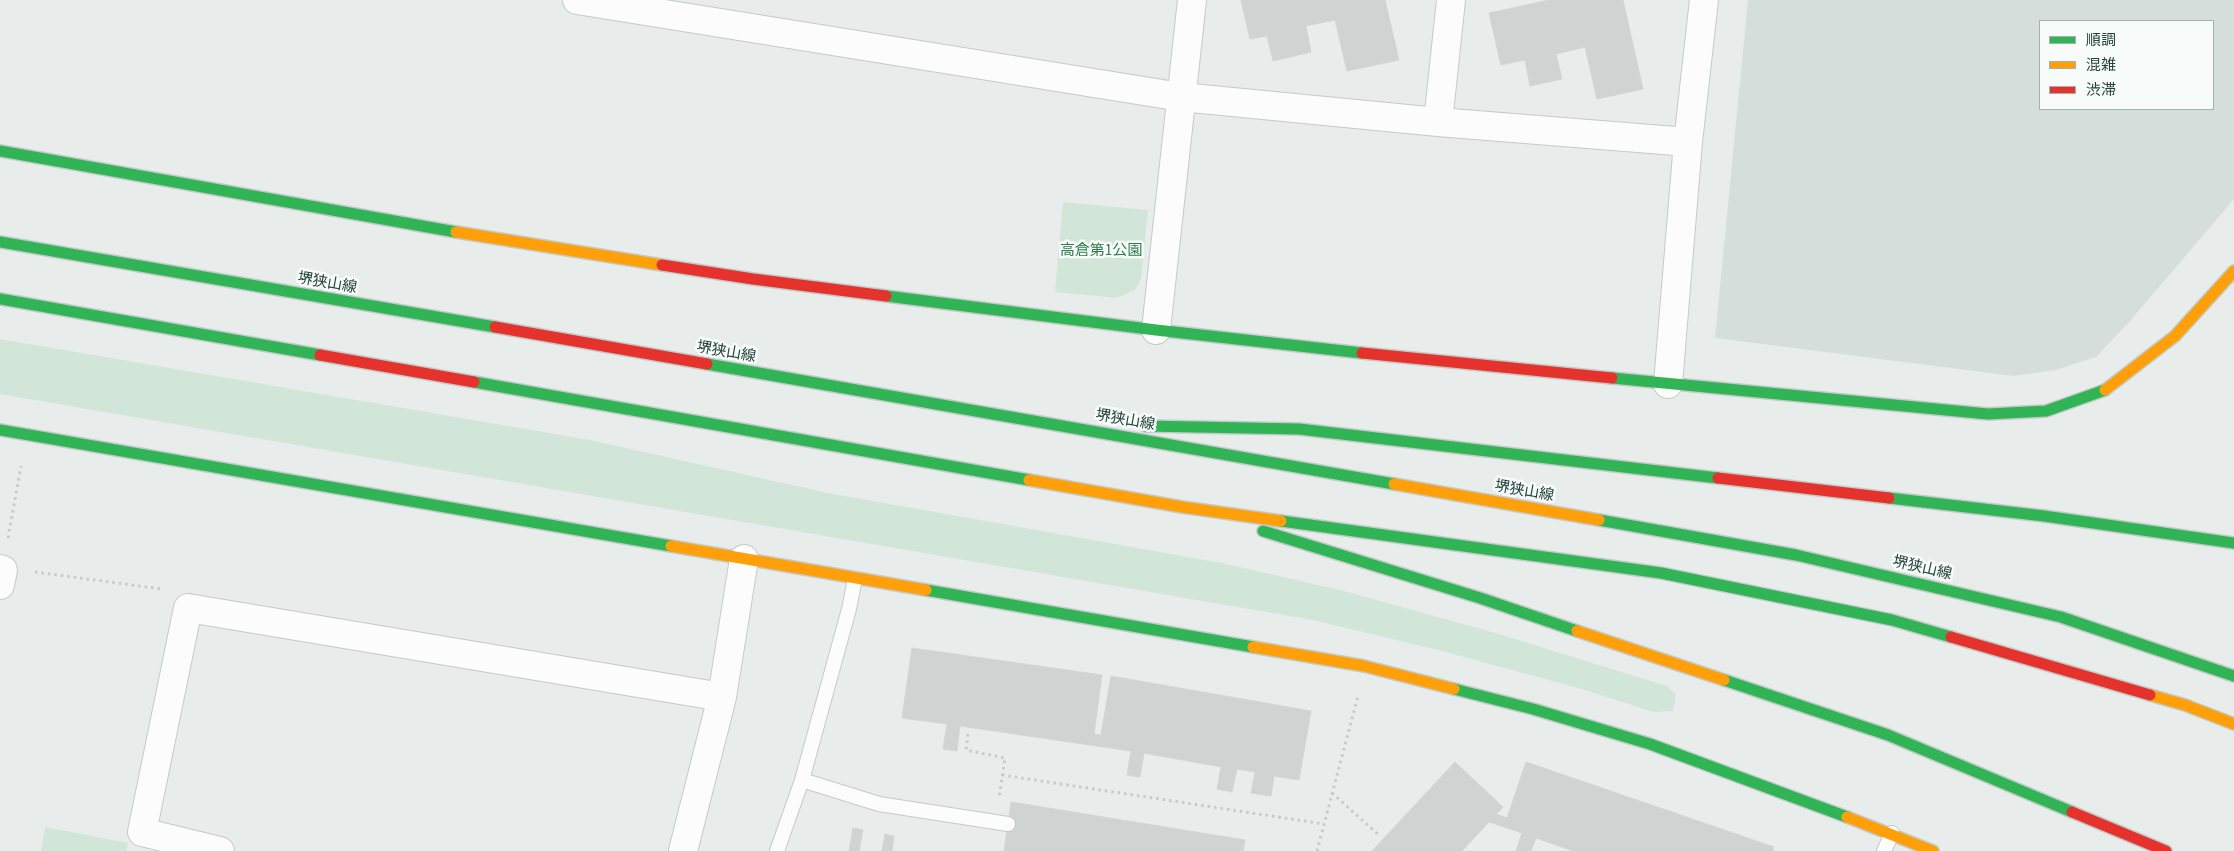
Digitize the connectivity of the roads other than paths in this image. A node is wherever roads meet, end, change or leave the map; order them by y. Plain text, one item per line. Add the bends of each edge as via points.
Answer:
1 (577, 0) edge
2 (1192, 0) edge
3 (1452, 0) edge
4 (1704, 0) edge
5 (1181, 97) junction
6 (1438, 122) junction
7 (1688, 142) junction
8 (0, 151) edge
9 (0, 242) edge
10 (2234, 271) edge
11 (0, 299) edge
12 (1156, 330) junction
13 (1668, 384) junction
14 (1058, 424) junction
15 (0, 430) edge
16 (1182, 507) junction
17 (2234, 543) edge
18 (744, 559) junction
19 (855, 579) junction
20 (2234, 676) edge
21 (722, 697) junction
22 (2234, 724) edge
23 (802, 780) junction
24 (1008, 824) dead end
25 (1892, 833) junction
26 (220, 851) edge
27 (683, 851) edge
28 (777, 851) edge
29 (1884, 851) edge
30 (1933, 851) edge
31 (2166, 851) edge

1 - 5 street
2 - 5 street
3 - 6 street
4 - 7 street
5 - 6 street
5 - 12 street
6 - 7 street
7 - 13 street
8 - 12 main road via 647,263
9 - 14 main road, 堺狭山線
10 - 13 main road via 2175,336 2102,393 2046,410 1988,414
11 - 16 main road
12 - 13 main road
14 - 17 main road via 1299,429 2044,516
14 - 20 main road, 堺狭山線 via 1796,555 2062,617
15 - 18 main road
16 - 22 main road via 1660,573 1892,620 2185,705
16 - 31 main road via 1480,598 1888,735
18 - 19 main road
18 - 21 street
19 - 23 lane
19 - 25 main road via 1364,666 1533,709 1650,744
21 - 26 street via 188,608 142,832
21 - 27 street
23 - 24 lane via 879,804
23 - 28 lane
25 - 29 lane
25 - 30 main road

